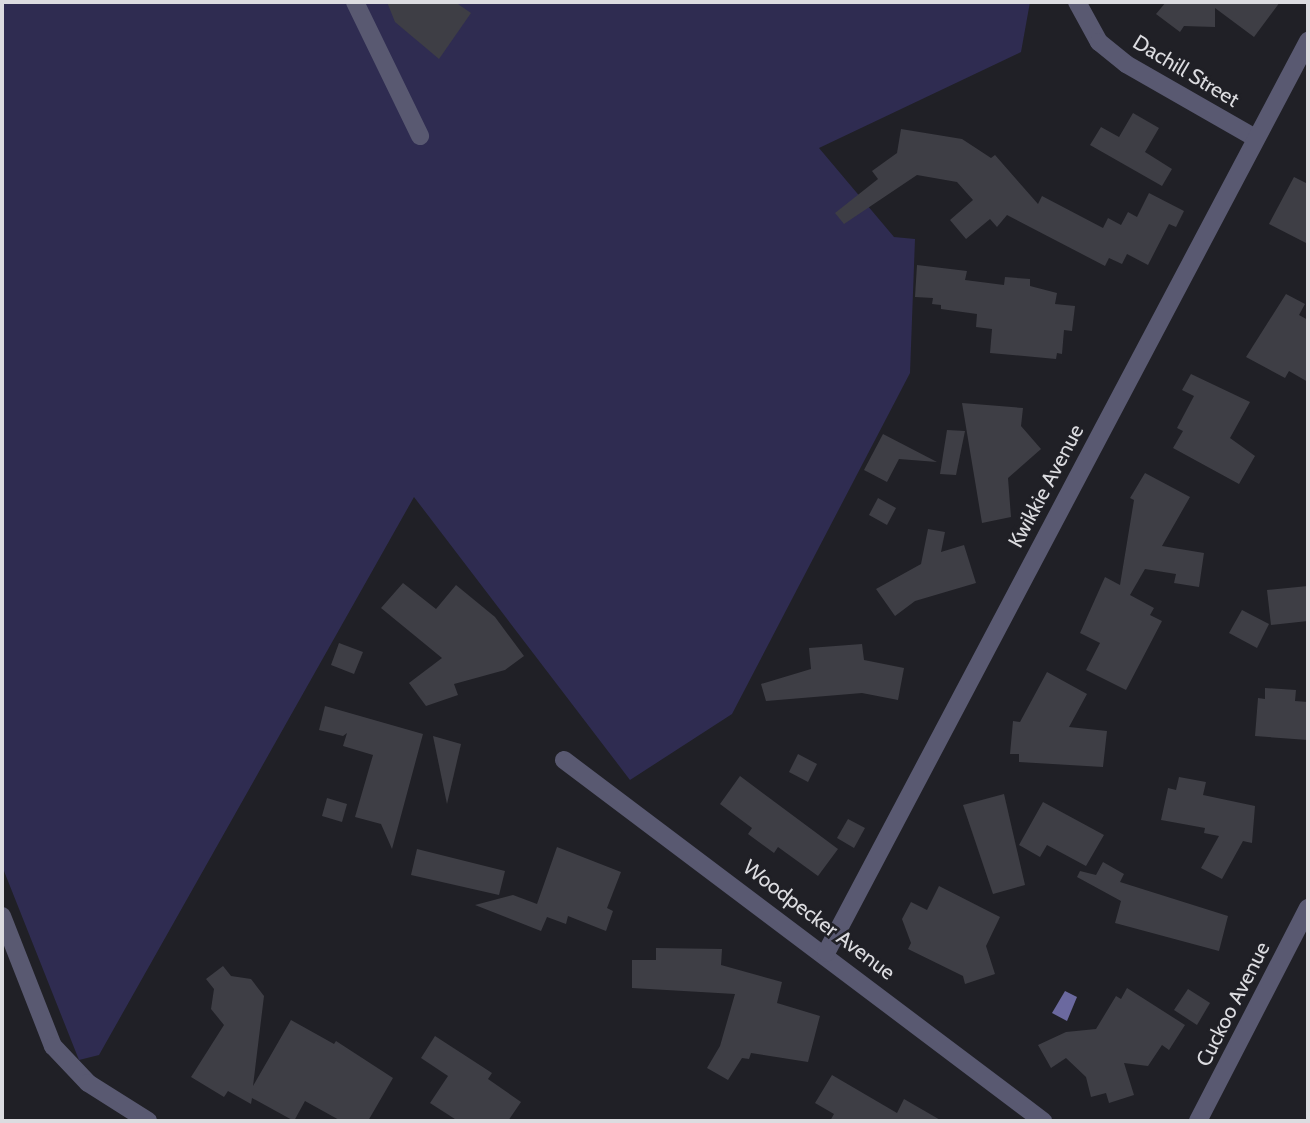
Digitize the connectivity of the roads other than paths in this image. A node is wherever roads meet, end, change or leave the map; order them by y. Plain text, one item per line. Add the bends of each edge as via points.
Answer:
1 (355, 2) edge
2 (1077, 2) edge
3 (1308, 41) edge
4 (420, 136) dead end
5 (1255, 138) junction
6 (564, 760) dead end
7 (1308, 908) edge
8 (2, 916) edge
9 (826, 953) junction
10 (148, 1121) edge
11 (1043, 1121) edge
12 (1198, 1121) edge

1 - 4 street
2 - 5 street, Dachill Street via 1099,42 1126,64
3 - 5 street, Kwikkie Avenue
5 - 9 street, Kwikkie Avenue
6 - 9 street, Woodpecker Avenue
7 - 12 street, Cuckoo Avenue
8 - 10 street via 53,1046 88,1083
9 - 11 street, Woodpecker Avenue

